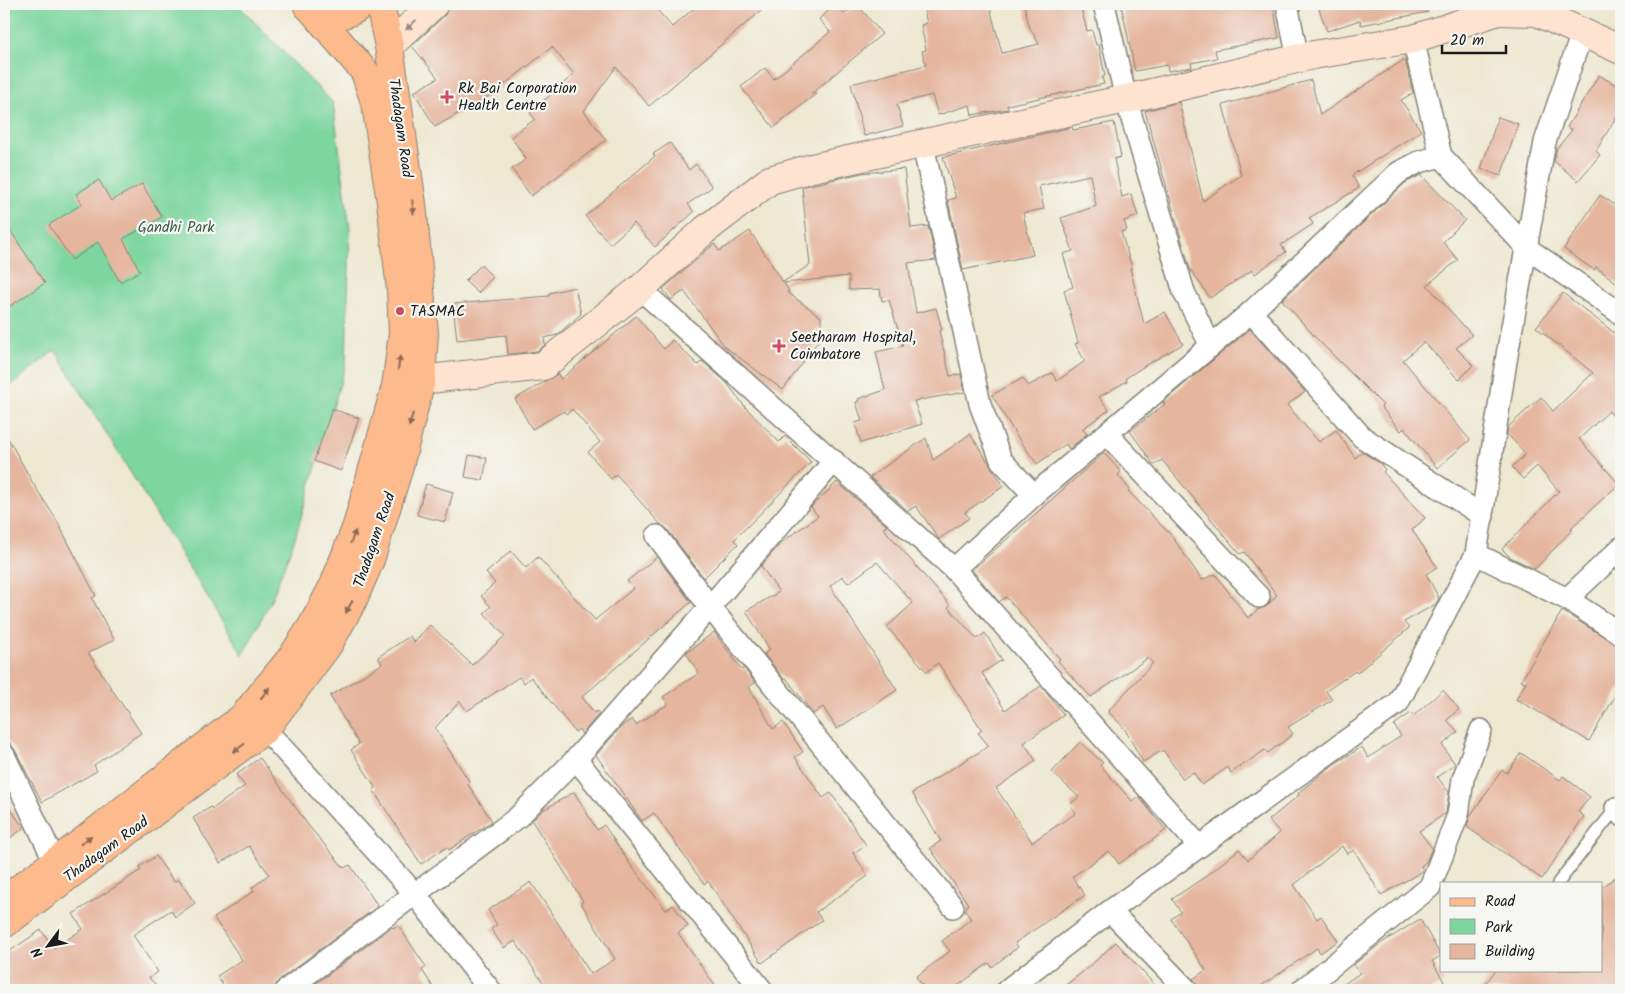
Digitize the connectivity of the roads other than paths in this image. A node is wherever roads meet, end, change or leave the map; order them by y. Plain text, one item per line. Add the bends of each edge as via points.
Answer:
1 (363, 4) edge
2 (380, 4) edge
3 (434, 4) edge
4 (1104, 4) edge
5 (1287, 4) edge
6 (309, 7) edge
7 (1535, 8) edge
8 (1582, 33) junction
9 (1413, 39) junction
10 (389, 46) junction
11 (1621, 50) edge
12 (1298, 59) junction
13 (1126, 99) junction
14 (922, 145) junction
15 (1441, 156) junction
16 (1527, 248) junction
17 (640, 290) junction
18 (1251, 312) junction
19 (1621, 314) edge
20 (1211, 346) junction
21 (421, 380) junction
22 (1107, 434) junction
23 (834, 461) junction
24 (1034, 496) junction
25 (1483, 516) junction
26 (657, 536) dead end
27 (1621, 548) edge
28 (1476, 554) junction
29 (954, 569) junction
30 (1259, 597) dead end
31 (1567, 599) junction
32 (710, 606) junction
33 (1621, 634) edge
34 (265, 729) junction
35 (1481, 730) dead end
36 (4, 755) edge
37 (576, 759) junction
38 (1619, 812) edge
39 (1199, 846) junction
40 (55, 862) junction
41 (1559, 882) edge
42 (415, 894) junction
43 (4, 900) edge
44 (953, 907) dead end
45 (1110, 911) junction
46 (4, 924) edge
47 (286, 990) edge
48 (490, 990) edge
49 (762, 990) edge
50 (1007, 990) edge
51 (1187, 990) edge
52 (1302, 990) edge

1 - 6 main road via 354,11 333,16
2 - 10 main road, Thadagam Road
3 -> 10 street
4 - 13 street
5 - 12 street
40 -> 6 main road, Thadagam Road via 244,717 262,697 310,628 334,584 357,526 396,386 403,334 401,290 387,176 373,97 365,72
7 - 8 street
7 - 9 street via 1498,11
8 - 11 street
8 - 16 street via 1544,142
9 - 12 street
9 - 15 street
10 -> 21 main road, Thadagam Road via 412,204 424,333
12 - 13 street
13 - 14 street
13 - 20 street via 1184,292
14 - 17 street via 770,180 705,230
14 - 24 street via 980,404 1000,460
15 - 16 street
15 - 18 street via 1419,162 1398,173
16 - 19 street
16 - 25 street
17 - 21 street via 543,366
17 - 23 street
18 - 20 street
18 - 25 street via 1362,437
20 - 22 street
21 -> 34 main road, Thadagam Road via 398,470 370,560 352,602 328,645
22 - 24 street
22 - 30 street
23 - 29 street
23 - 32 street
24 - 29 street
25 - 28 street
26 - 32 street
27 - 31 street
28 - 31 street
28 - 39 street via 1398,703
29 - 39 street
31 - 33 street
32 - 37 street
32 - 44 street
34 - 42 street
34 -> 46 main road, Thadagam Road
35 - 52 street via 1463,779 1458,815 1430,887
36 - 40 street
37 - 42 street via 517,818
37 - 49 street
38 - 41 lane
39 - 45 street
40 - 43 main road, Thadagam Road
42 - 47 street
42 - 48 street
45 - 50 street
45 - 51 street

